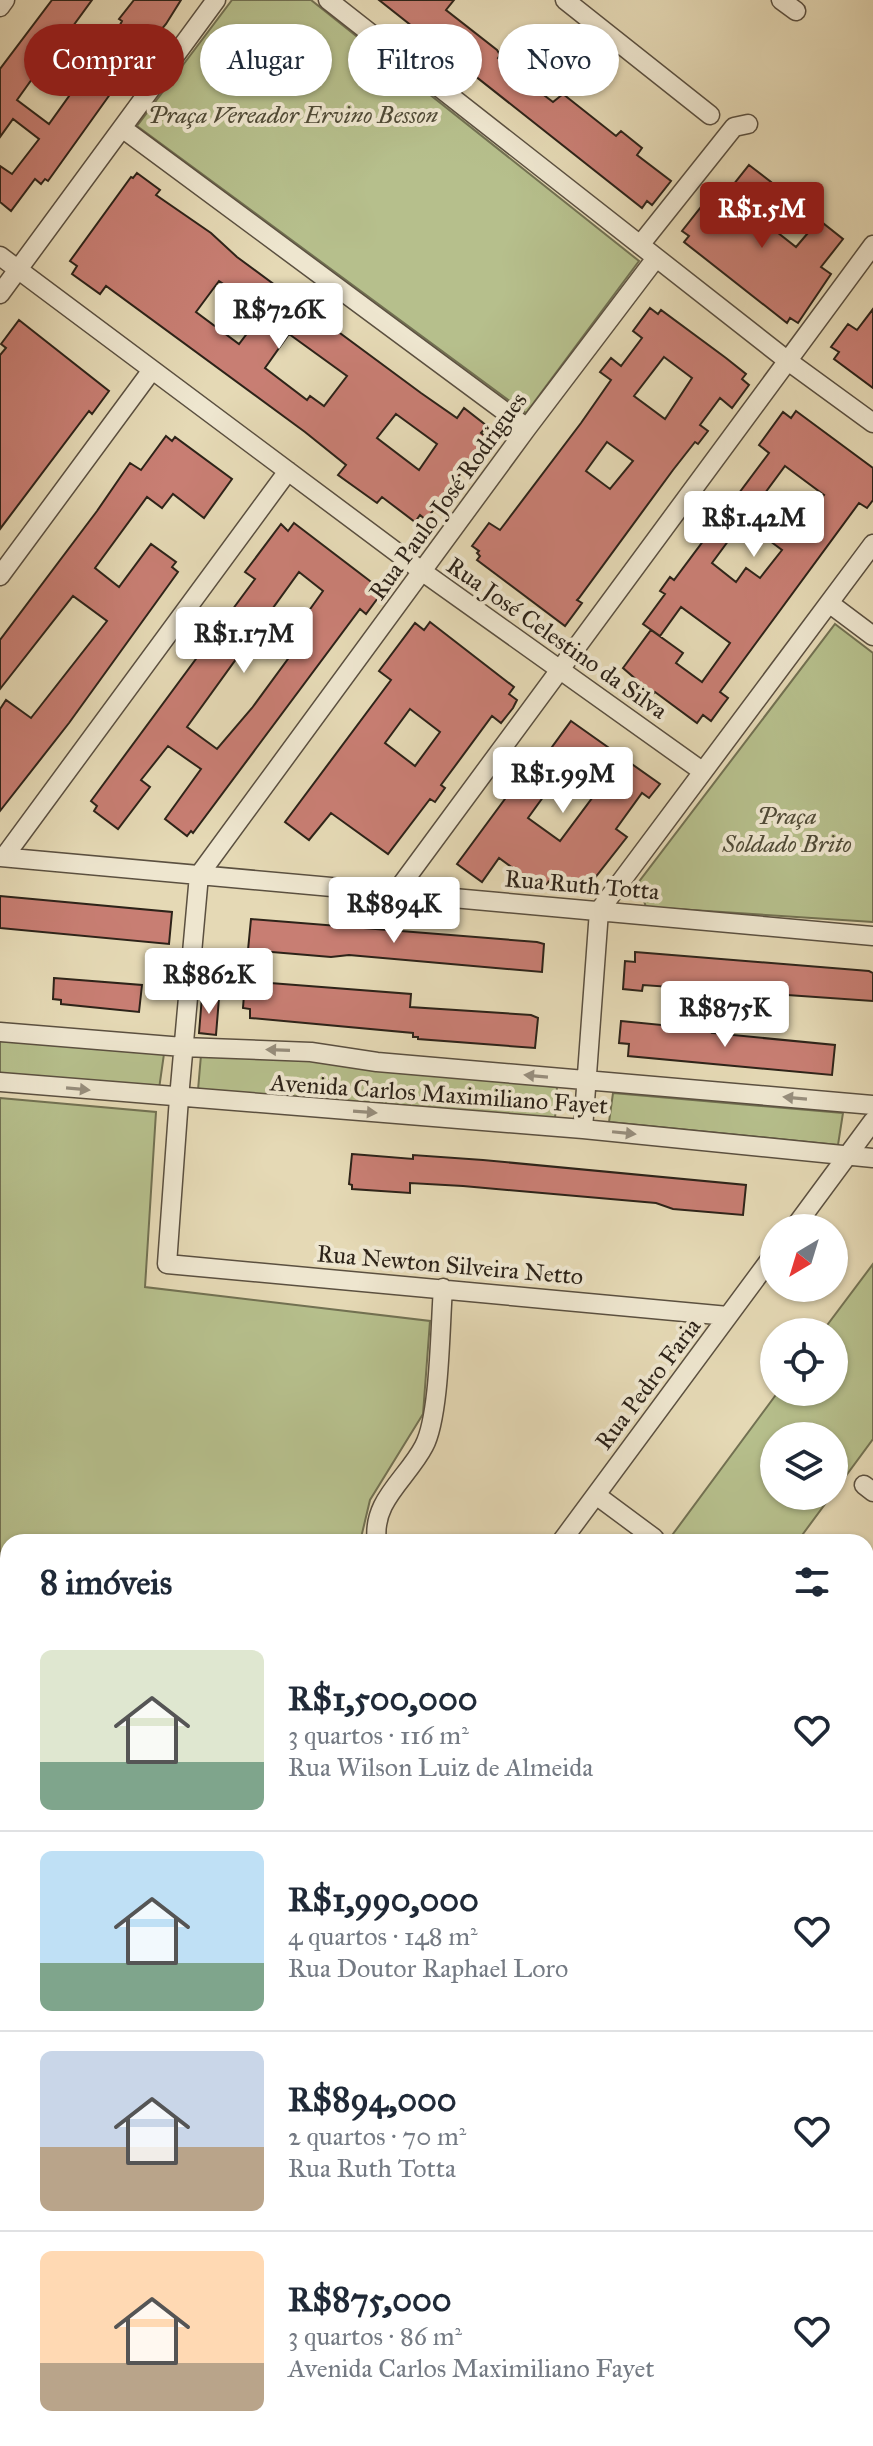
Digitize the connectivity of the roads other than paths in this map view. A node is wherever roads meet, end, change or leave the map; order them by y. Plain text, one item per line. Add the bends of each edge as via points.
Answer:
1 (5, 0) edge
2 (216, 0) edge
3 (328, 0) edge
4 (569, 1) edge
5 (0, 7) edge
6 (710, 115) dead end
7 (748, 124) dead end
8 (122, 128) junction
9 (640, 245) junction
10 (873, 245) edge
11 (0, 256) edge
12 (656, 258) junction
13 (18, 269) junction
14 (0, 294) edge
15 (788, 361) junction
16 (152, 370) junction
17 (873, 423) edge
18 (527, 428) junction
19 (288, 471) junction
20 (873, 544) edge
21 (423, 572) junction
22 (0, 576) edge
23 (829, 603) junction
24 (873, 636) edge
25 (559, 669) junction
26 (702, 771) junction
27 (2, 857) edge
28 (199, 875) junction
29 (396, 892) junction
30 (599, 911) junction
31 (873, 936) edge
32 (0, 1032) edge
33 (183, 1047) junction
34 (588, 1080) junction
35 (0, 1082) edge
36 (179, 1098) junction
37 (873, 1105) edge
38 (873, 1121) edge
39 (583, 1129) junction
40 (847, 1155) junction
41 (873, 1158) edge
42 (804, 1214) edge
43 (760, 1273) edge
44 (443, 1288) junction
45 (728, 1316) junction
46 (596, 1495) junction
47 (377, 1534) edge
48 (567, 1534) edge
49 (649, 1534) edge

1 - 5 street
2 - 8 street
3 - 9 street
4 - 6 street
7 - 9 street via 734,127
8 - 13 street
8 - 18 street
9 - 12 street
10 - 15 street
11 - 13 street, Rua José Celestino da Silva
12 - 15 street
12 - 18 street, Rua Paulo José Rodrigues
13 - 14 street
13 - 16 street, Rua José Celestino da Silva
15 - 17 street
15 - 25 street
16 - 19 street, Rua José Celestino da Silva
16 - 22 street
18 - 21 street, Rua Paulo José Rodrigues
19 - 21 street, Rua José Celestino da Silva
19 - 27 street
20 - 23 street
21 - 25 street, Rua José Celestino da Silva
21 - 28 street, Rua Paulo José Rodrigues
23 - 24 street
23 - 26 street
25 - 26 street, Rua José Celestino da Silva
25 - 29 street
26 - 30 street
27 - 28 street, Rua Ruth Totta
28 - 29 street, Rua Ruth Totta
28 - 33 street
29 - 30 street, Rua Ruth Totta
30 - 31 street, Rua Ruth Totta
30 - 34 street
32 - 33 street, Avenida Carlos Maximiliano Fayet
34 -> 33 street, Avenida Carlos Maximiliano Fayet via 311,1052
33 - 36 street
37 -> 34 street, Avenida Carlos Maximiliano Fayet
34 - 39 street
35 -> 36 street, Avenida Carlos Maximiliano Fayet
36 -> 39 street, Avenida Carlos Maximiliano Fayet
36 - 44 street, Rua Newton Silveira Netto via 167,1264
38 - 40 street
39 -> 40 street, Avenida Carlos Maximiliano Fayet
40 - 41 street, Avenida Carlos Maximiliano Fayet
40 - 42 street
43 - 45 street, Rua Pedro Faria
44 - 45 street, Rua Newton Silveira Netto
44 - 47 street via 433,1422 425,1445 383,1502
45 - 46 street, Rua Pedro Faria
46 - 48 street, Rua Pedro Faria
46 - 49 street

